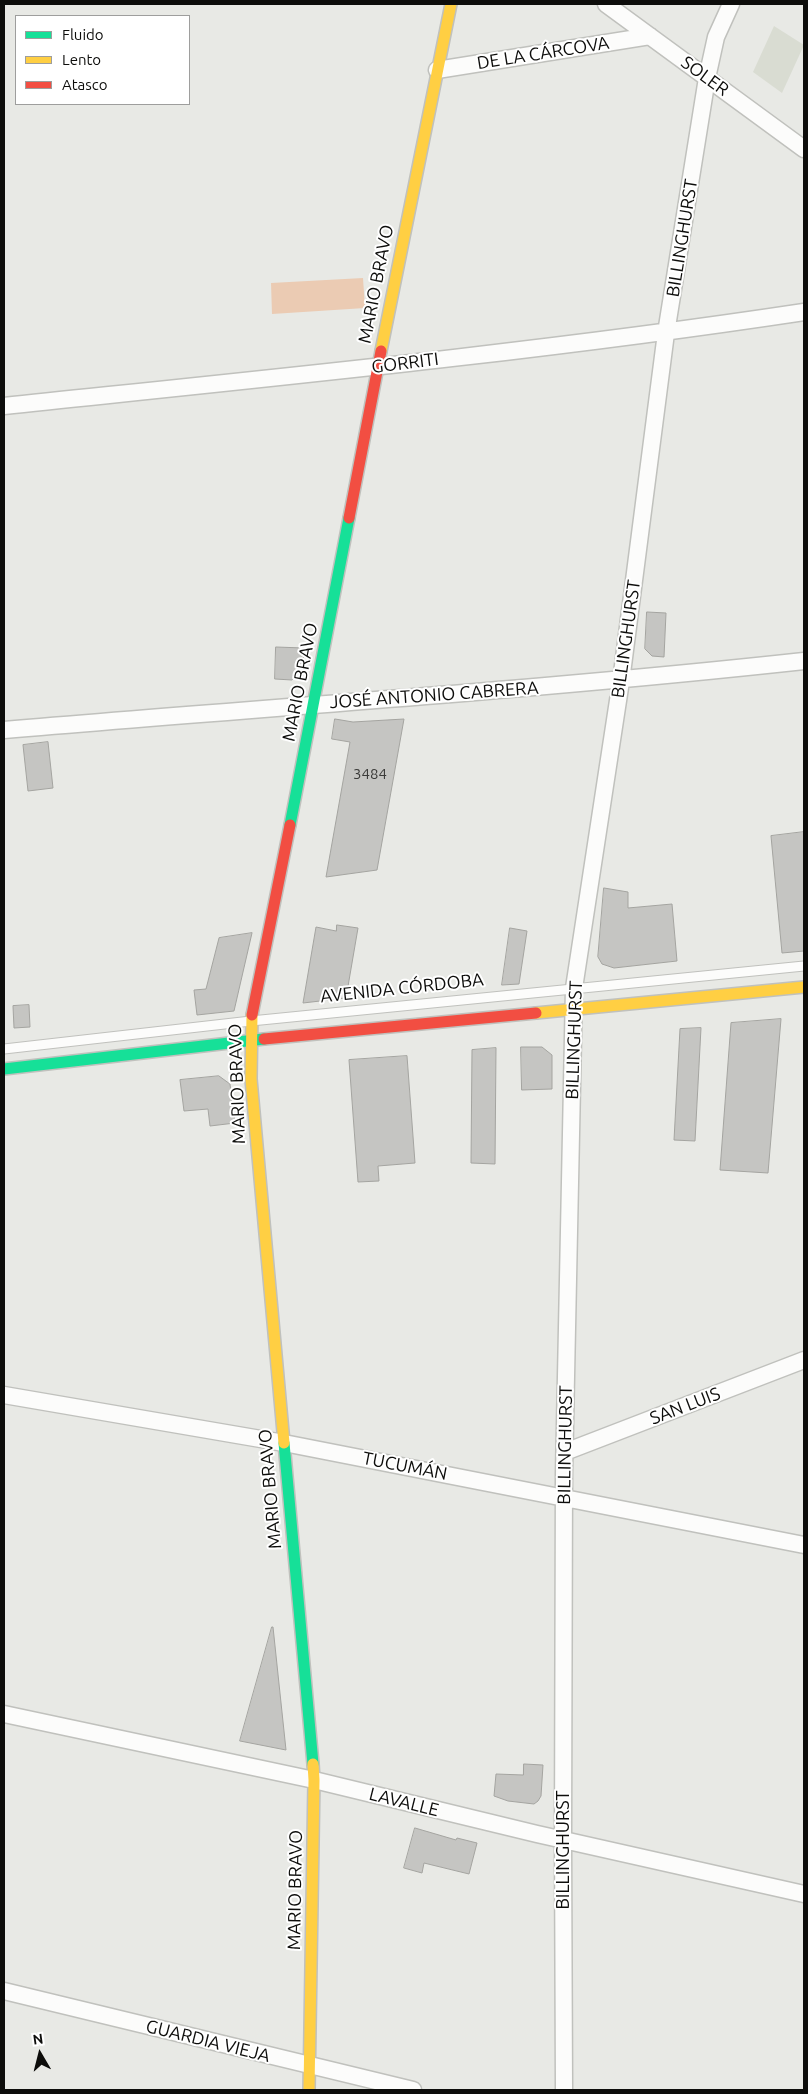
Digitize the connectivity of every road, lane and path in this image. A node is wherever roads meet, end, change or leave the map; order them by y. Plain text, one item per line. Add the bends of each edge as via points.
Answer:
1 (451, 4) edge
2 (606, 4) edge
3 (731, 4) edge
4 (650, 36) junction
5 (437, 70) junction
6 (707, 78) junction
7 (804, 149) edge
8 (804, 312) edge
9 (666, 333) junction
10 (377, 367) junction
11 (4, 406) edge
12 (804, 661) edge
13 (621, 681) junction
14 (314, 704) junction
15 (4, 730) edge
16 (804, 966) edge
17 (804, 987) edge
18 (574, 988) junction
19 (573, 1009) junction
20 (250, 1021) junction
21 (249, 1040) junction
22 (4, 1049) edge
23 (4, 1069) edge
24 (804, 1360) edge
25 (4, 1395) edge
26 (284, 1443) junction
27 (565, 1452) junction
28 (564, 1498) junction
29 (804, 1545) edge
30 (4, 1714) edge
31 (314, 1780) junction
32 (563, 1839) junction
33 (804, 1894) edge
34 (4, 1991) edge
35 (309, 2066) junction
36 (309, 2090) edge
37 (413, 2090) edge
38 (564, 2090) edge

1 - 5 street, MARIO BRAVO
2 - 4 street, SOLER
3 - 6 street, BILLINGHURST via 716,37
4 - 5 street, DE LA CÁRCOVA
4 - 6 street, SOLER
5 - 10 street, MARIO BRAVO
6 - 7 street, SOLER
6 - 9 street, BILLINGHURST
8 - 9 street, GORRITI
9 - 10 street, GORRITI
9 - 13 street, BILLINGHURST
10 - 11 street, GORRITI
10 - 14 street, MARIO BRAVO
12 - 13 street, JOSÉ ANTONIO CABRERA
13 - 14 street, JOSÉ ANTONIO CABRERA
13 - 18 street, BILLINGHURST
14 - 15 street, JOSÉ ANTONIO CABRERA
14 - 20 street, MARIO BRAVO
16 - 18 lane, AVENIDA CÓRDOBA
17 - 19 street, AVENIDA CÓRDOBA
18 - 19 street, BILLINGHURST
18 - 20 lane, AVENIDA CÓRDOBA
19 - 21 street, AVENIDA CÓRDOBA
19 - 27 street, BILLINGHURST
20 - 21 street, MARIO BRAVO
20 - 22 lane, AVENIDA CÓRDOBA
21 - 23 street, AVENIDA CÓRDOBA
21 - 26 street, MARIO BRAVO
24 - 27 street, SAN LUIS
25 - 26 street, TUCUMÁN
26 - 28 street, TUCUMÁN
26 - 31 street, MARIO BRAVO
27 - 28 street, BILLINGHURST
28 - 29 street, TUCUMÁN
28 - 32 street, BILLINGHURST
30 - 31 street, LAVALLE
31 - 32 street, LAVALLE
31 - 35 street, MARIO BRAVO
32 - 33 street, LAVALLE
32 - 38 street, BILLINGHURST
34 - 35 street, GUARDIA VIEJA
35 - 36 street, MARIO BRAVO
35 - 37 street, GUARDIA VIEJA

